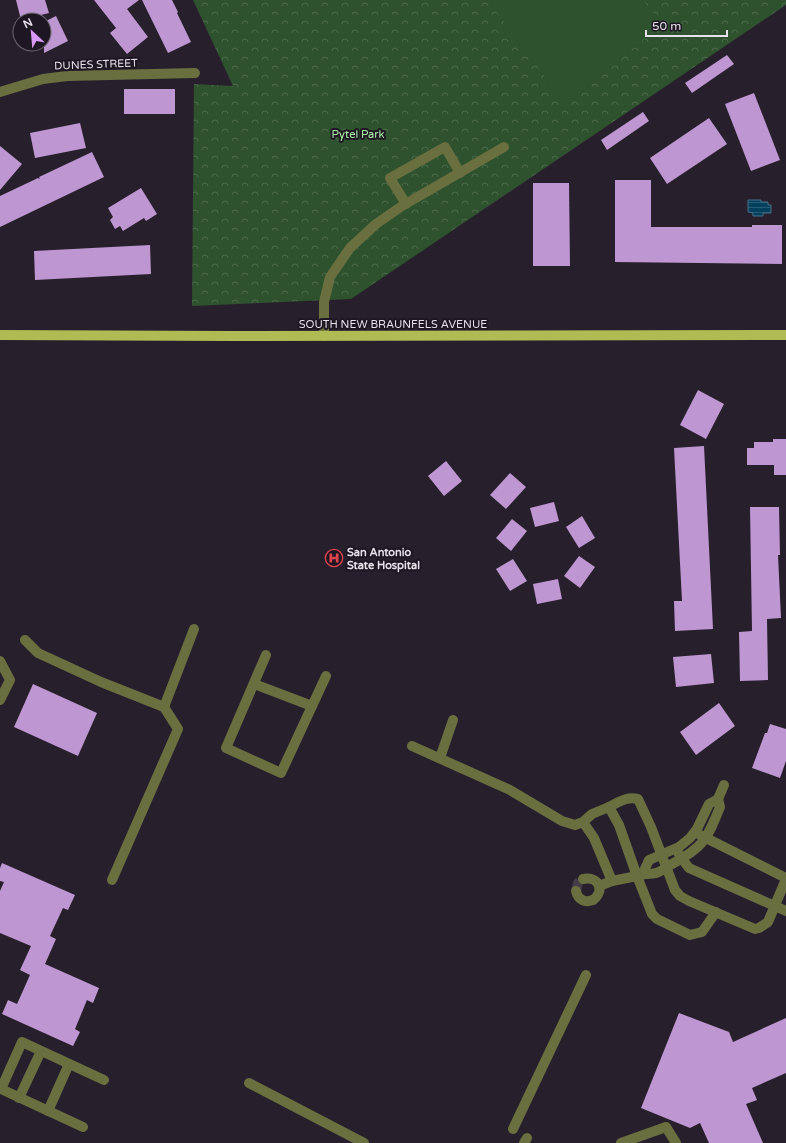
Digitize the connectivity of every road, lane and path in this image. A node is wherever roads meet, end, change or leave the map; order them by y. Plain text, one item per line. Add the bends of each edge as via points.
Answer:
1 (195, 73) dead end
2 (0, 92) edge
3 (504, 147) dead end
4 (460, 173) junction
5 (406, 204) junction
6 (0, 335) edge
7 (786, 335) edge
8 (324, 336) junction
9 (194, 629) dead end
10 (25, 640) dead end
11 (266, 655) dead end
12 (0, 661) edge
13 (326, 676) dead end
14 (254, 684) junction
15 (0, 700) edge
16 (312, 706) junction
17 (164, 707) junction
18 (453, 720) dead end
19 (412, 746) dead end
20 (440, 758) junction
21 (724, 785) dead end
22 (718, 799) junction
23 (609, 806) junction
24 (583, 822) junction
25 (695, 832) junction
26 (705, 839) junction
27 (676, 849) junction
28 (662, 854) junction
29 (682, 859) junction
30 (667, 867) junction
31 (640, 875) junction
32 (583, 878) dead end
33 (786, 878) edge
34 (112, 880) dead end
35 (612, 881) junction
36 (599, 886) junction
37 (576, 891) dead end
38 (774, 906) junction
39 (786, 911) edge
40 (716, 912) junction
41 (586, 975) dead end
42 (41, 1051) junction
43 (69, 1064) junction
44 (104, 1080) dead end
45 (249, 1084) dead end
46 (19, 1098) junction
47 (48, 1111) junction
48 (83, 1127) dead end
49 (513, 1129) dead end
50 (364, 1143) edge
51 (621, 1143) edge
52 (676, 1143) edge

1 - 2 street, DUNES STREET via 67,76 43,79
3 - 4 street
4 - 5 street
4 - 5 street via 445,147 390,178
5 - 8 street via 376,224 350,248 330,277 324,302
6 - 8 main road, SOUTH NEW BRAUNFELS AVENUE
7 - 8 main road, SOUTH NEW BRAUNFELS AVENUE
9 - 17 street
10 - 17 street via 38,653
11 - 14 street
12 - 15 street via 10,680
13 - 16 street
14 - 16 street
14 - 16 street via 226,748 281,773
17 - 34 street via 178,729
18 - 20 street
19 - 20 street
20 - 24 street via 510,790 562,821 575,825
21 - 22 street
22 - 25 street via 709,804
22 - 26 street via 720,807
23 - 24 street via 592,814
23 - 28 street via 632,797 638,799
23 - 31 street
24 - 35 street via 594,838
25 - 26 street
25 - 27 street
26 - 29 street
26 - 33 street
27 - 28 street
27 - 29 street
28 - 30 street
28 - 31 street via 649,860
29 - 30 street
29 - 38 street via 689,868
30 - 31 street via 655,873
30 - 40 street via 675,890 680,896
31 - 35 street
31 - 40 street via 652,914 663,924 690,935 696,934 702,932
32 - 36 street via 591,878
33 - 38 street
35 - 36 street
36 - 37 street via 597,898 589,902 578,898
38 - 39 street
38 - 40 street via 768,922 755,929
41 - 49 street
42 - 43 street
42 - 46 street
42 - 46 street via 22,1042 1,1089
43 - 44 street
43 - 47 street
45 - 50 street
46 - 47 street
47 - 48 street
51 - 52 street via 666,1127

